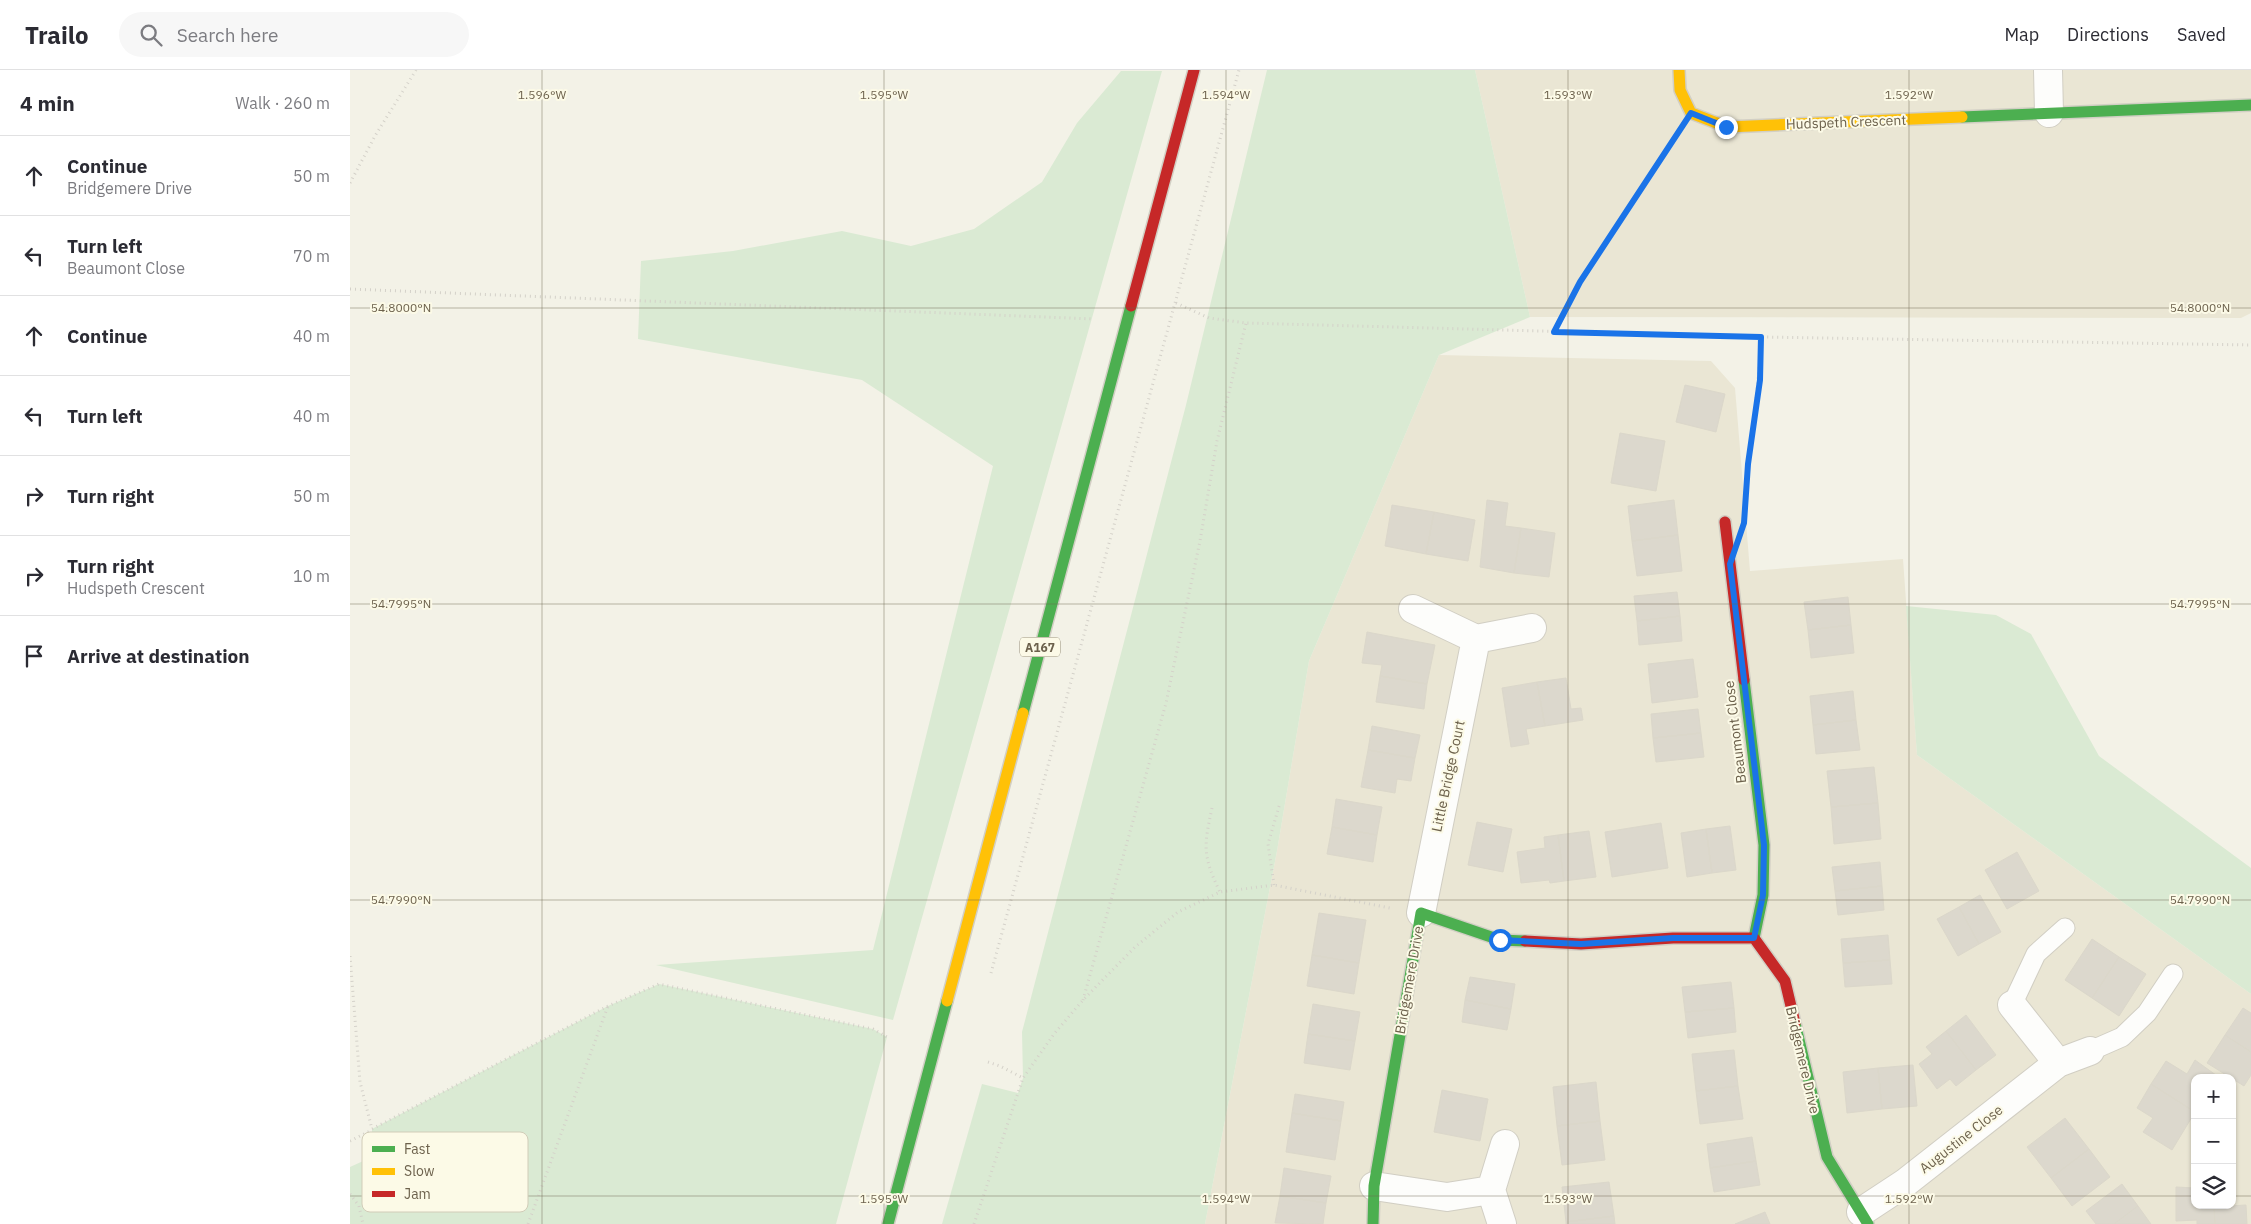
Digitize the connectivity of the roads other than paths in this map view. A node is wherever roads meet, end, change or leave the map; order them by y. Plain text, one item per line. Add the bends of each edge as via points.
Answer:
1 (1194, 70) edge
2 (1680, 70) edge
3 (2048, 70) edge
4 (2251, 105) edge
5 (2049, 113) junction
6 (1725, 522) dead end
7 (1413, 609) dead end
8 (1532, 628) dead end
9 (1476, 640) junction
10 (1420, 914) junction
11 (2065, 928) dead end
12 (1754, 938) junction
13 (2173, 974) dead end
14 (2012, 1005) joint
15 (2090, 1051) joint
16 (2058, 1063) junction
17 (1505, 1144) dead end
18 (1374, 1186) junction
19 (1491, 1190) junction
20 (1864, 1218) edge
21 (888, 1224) edge
22 (1373, 1224) edge
23 (1502, 1224) edge

1 - 21 main road, A167
2 - 5 main road, Hudspeth Crescent via 1680,90 1691,113 1726,127
3 - 5 street
4 - 5 main road, Hudspeth Crescent
6 - 12 main road, Beaumont Close via 1764,845 1763,895
7 - 9 street
8 - 9 street
9 - 10 street, Little Bridge Court
10 - 12 main road, Bridgemere Drive via 1500,940 1581,944 1673,938
10 - 18 main road, Bridgemere Drive
11 - 14 lane via 2036,954
12 - 20 main road, Bridgemere Drive via 1785,981 1827,1157
13 - 15 lane via 2147,1014 2122,1036
14 - 16 street
15 - 16 street, Augustine Close
16 - 20 street, Augustine Close
17 - 19 street
18 - 19 street via 1447,1197
18 - 22 main road, Bridgemere Drive
19 - 23 street

